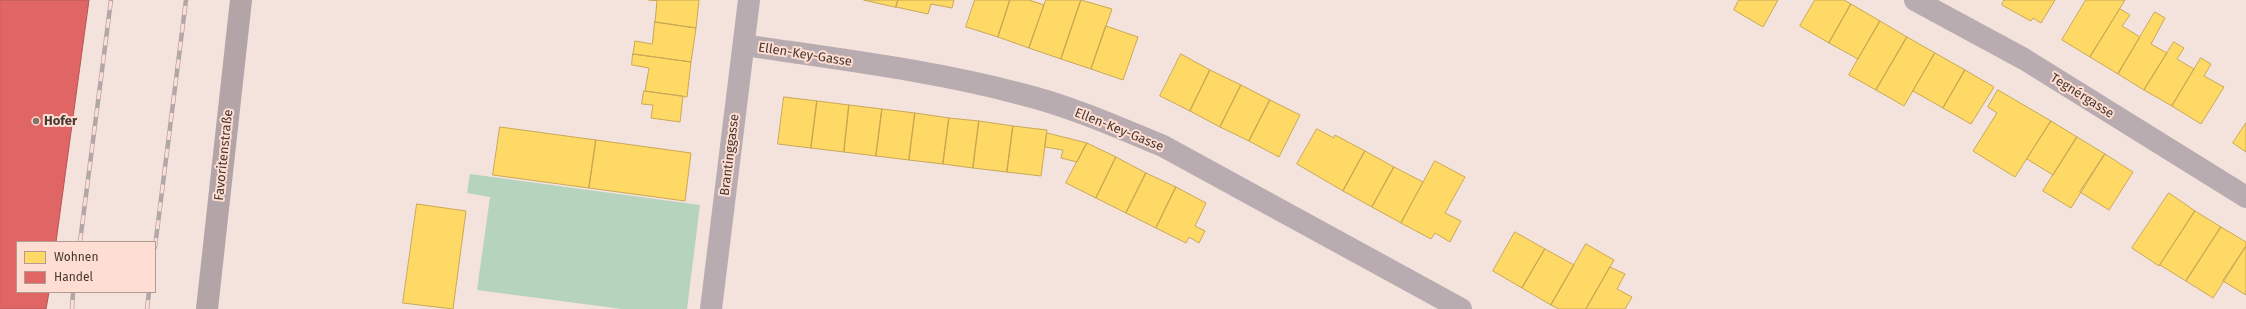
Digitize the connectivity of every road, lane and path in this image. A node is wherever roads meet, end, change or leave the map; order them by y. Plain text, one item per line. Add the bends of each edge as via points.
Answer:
1 (241, 0) edge
2 (749, 0) edge
3 (1916, 0) edge
4 (744, 45) junction
5 (2246, 197) edge
6 (1437, 303) edge
7 (207, 309) edge
8 (710, 309) edge
9 (1460, 309) edge

1 - 7 main road, Favoritenstraße
2 - 4 street, Brantinggasse
3 - 5 street, Tegnérgasse via 2024,59
4 - 6 street, Ellen-Key-Gasse via 996,88 1022,94 1120,128 1163,146
4 - 8 street, Brantinggasse
6 - 9 street, Ellen-Key-Gasse

